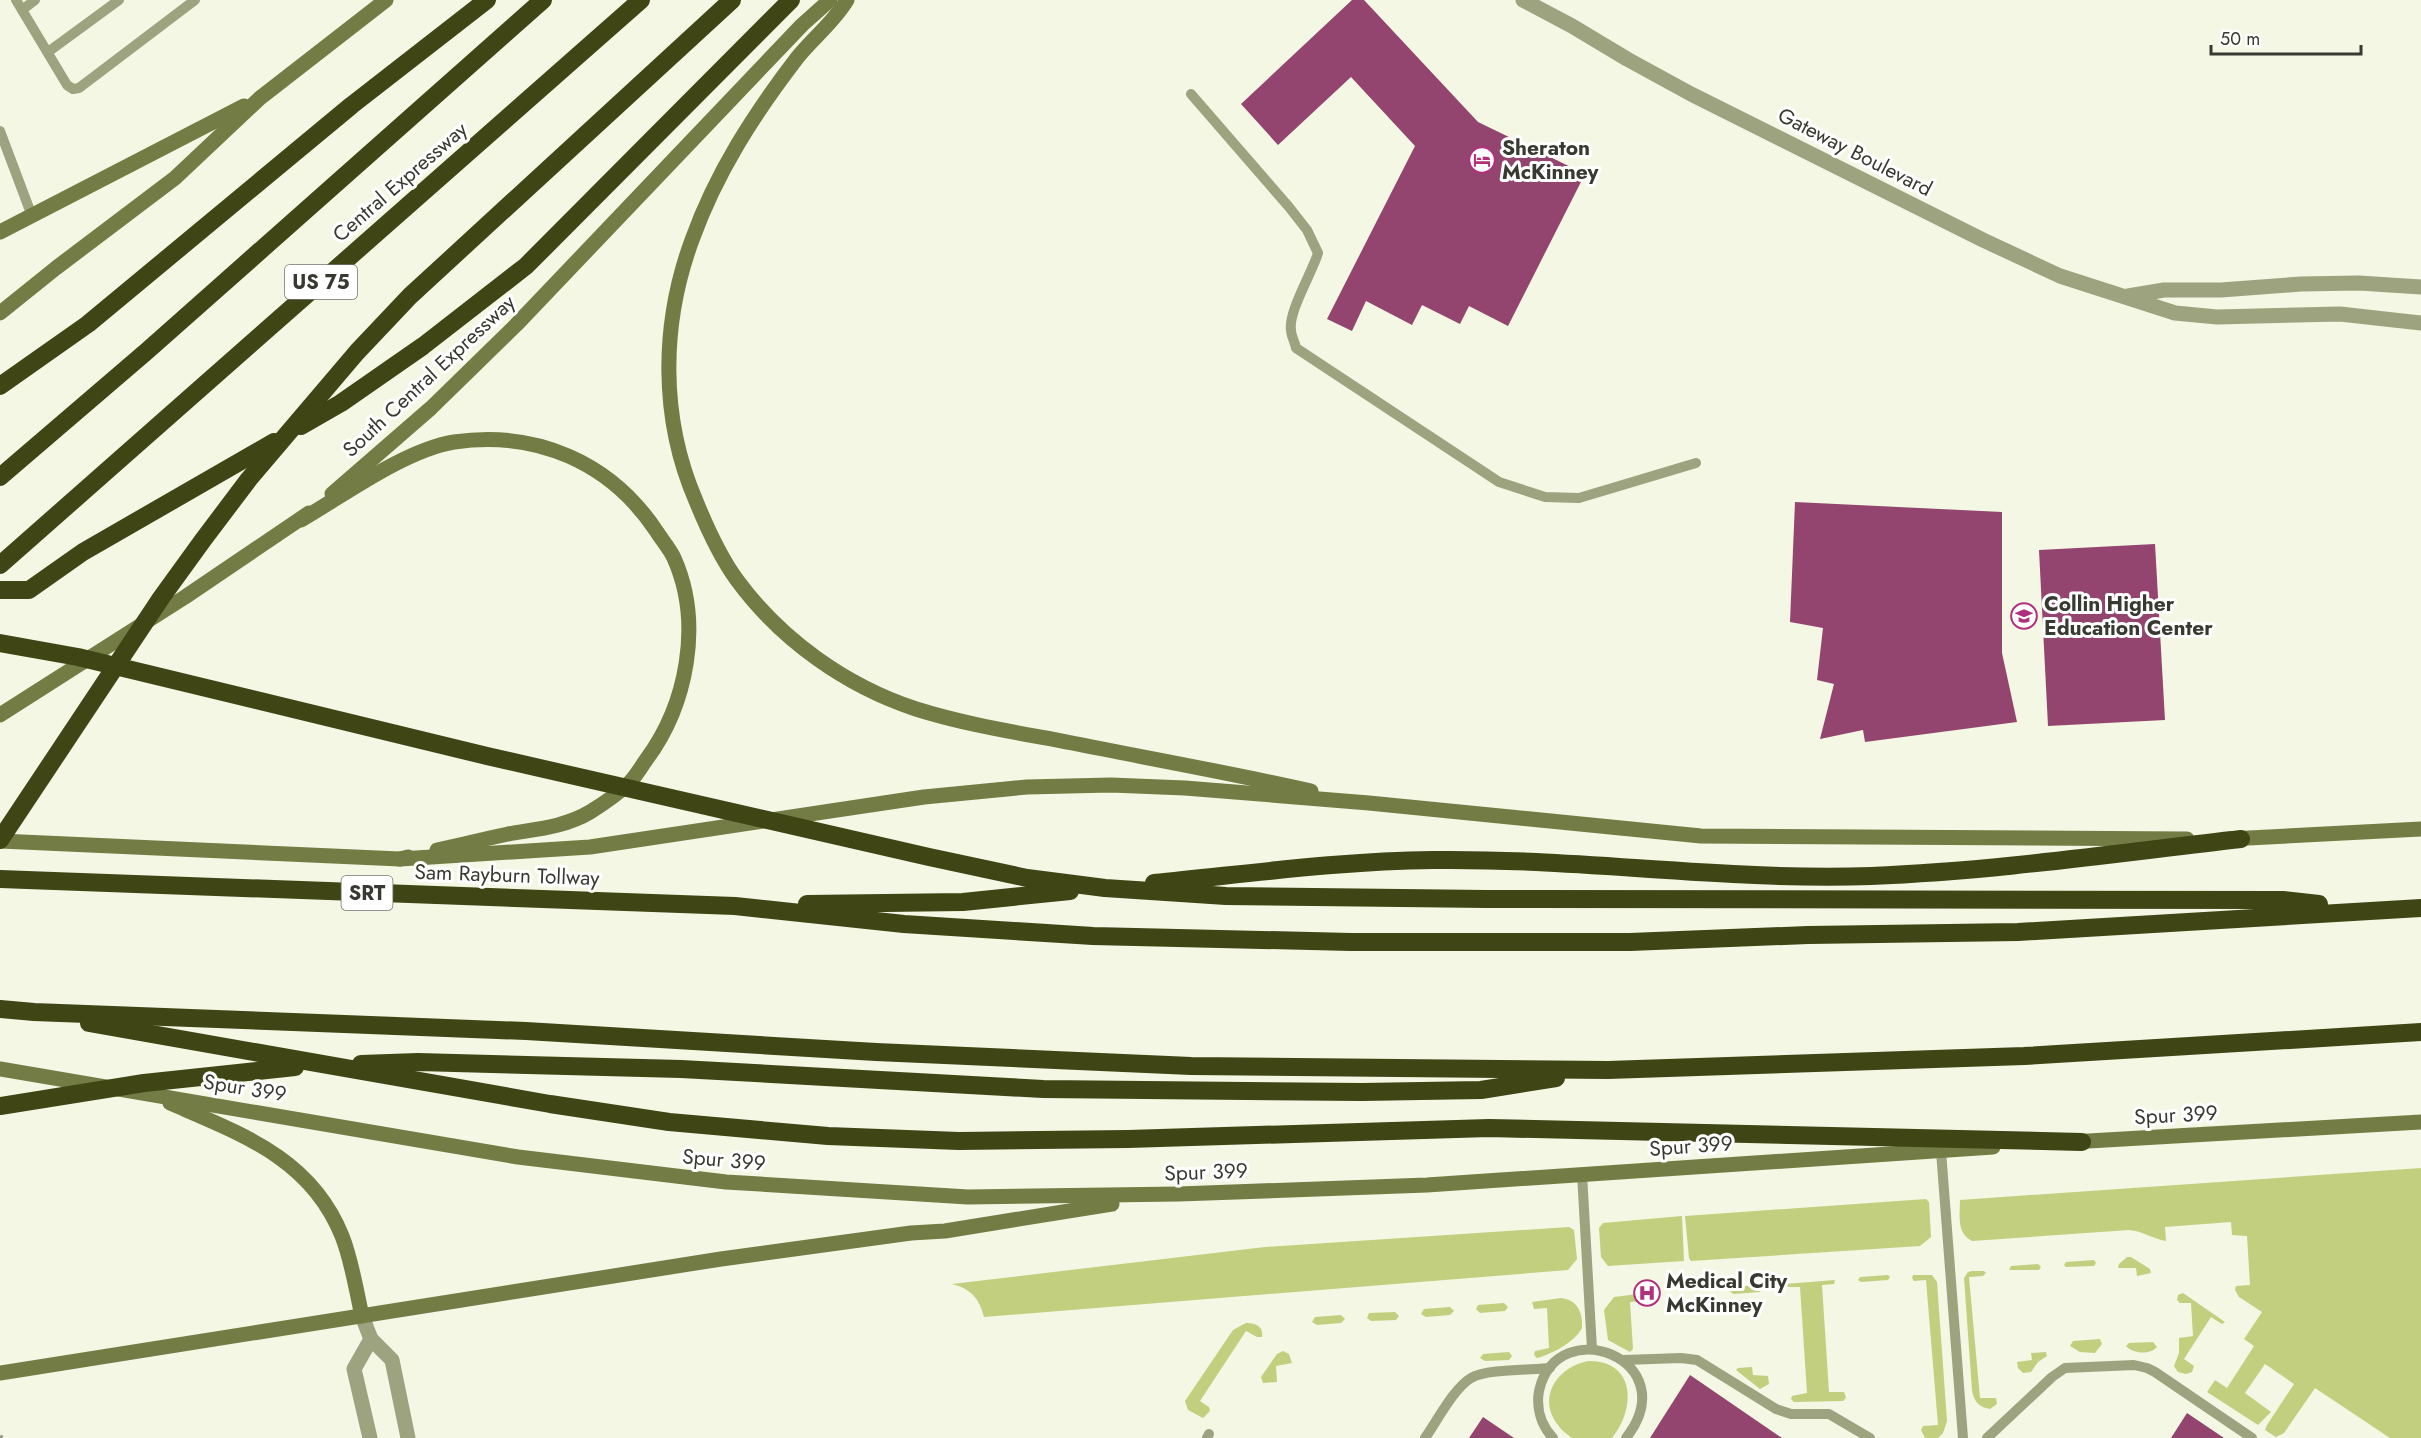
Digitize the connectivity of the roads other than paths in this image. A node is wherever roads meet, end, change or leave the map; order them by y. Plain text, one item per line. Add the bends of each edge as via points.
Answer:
1 (35, 0) edge
2 (119, 0) edge
3 (195, 0) edge
4 (386, 0) edge
5 (487, 0) edge
6 (543, 0) edge
7 (641, 0) edge
8 (732, 0) edge
9 (791, 0) edge
10 (830, 0) edge
11 (847, 0) edge
12 (1523, 0) edge
13 (1546, 0) edge
14 (19, 5) edge
15 (1572, 26) junction
16 (48, 52) junction
17 (1191, 94) dead end
18 (260, 98) junction
19 (0, 131) edge
20 (32, 216) junction
21 (0, 232) edge
22 (2421, 287) edge
23 (2128, 296) junction
24 (0, 313) edge
25 (2421, 323) edge
26 (0, 386) edge
27 (1696, 463) dead end
28 (0, 477) edge
29 (301, 520) junction
30 (0, 565) edge
31 (0, 590) edge
32 (0, 642) edge
33 (0, 715) edge
34 (1369, 803) junction
35 (2419, 830) edge
36 (2241, 839) junction
37 (0, 840) edge
38 (400, 859) junction
39 (0, 879) edge
40 (735, 906) junction
41 (2421, 908) edge
42 (2375, 909) junction
43 (0, 1009) edge
44 (34, 1012) junction
45 (2421, 1032) edge
46 (0, 1069) edge
47 (1608, 1070) junction
48 (148, 1093) junction
49 (0, 1106) edge
50 (2421, 1122) edge
51 (2082, 1142) junction
52 (1941, 1151) junction
53 (1582, 1174) junction
54 (1179, 1194) junction
55 (362, 1316) junction
56 (371, 1339) junction
57 (1592, 1349) junction
58 (1624, 1360) junction
59 (1550, 1368) junction
60 (0, 1373) edge
61 (370, 1438) edge
62 (408, 1438) edge
63 (1425, 1438) edge
64 (1553, 1438) edge
65 (1626, 1438) edge
66 (1870, 1438) edge
67 (1963, 1438) edge
68 (1987, 1438) edge
69 (2252, 1438) edge

1 - 14 lane
2 - 16 lane
3 - 16 lane via 79,88 67,85
4 - 18 main road
5 - 26 highway via 352,105 88,324
6 - 28 highway, Central Expressway / US 75
7 - 30 highway, Central Expressway / US 75
8 - 37 highway via 410,296 357,352 249,479 203,540
9 - 31 highway via 526,266 423,346 341,403 84,552 29,590
10 - 29 main road, South Central Expressway via 516,325 431,408
11 - 34 main road via 800,55 742,136 714,186 675,296 667,356 672,414 686,480 710,535 737,580 774,622 816,659 868,689 916,709
12 - 15 street, Gateway Boulevard
13 - 15 street, Gateway Boulevard
14 - 16 lane
15 - 23 street, Gateway Boulevard via 1691,94 1983,240 2060,276
17 - 27 lane via 1289,207 1318,253 1292,314 1290,329 1296,348 1499,482 1545,497 1579,498
18 - 20 main road
18 - 24 main road via 175,178
19 - 20 lane
20 - 21 main road
22 - 23 street, Gateway Boulevard via 2301,284 2164,290
23 - 25 street, Gateway Boulevard via 2175,313 2196,315 2340,314
29 - 33 main road, South Central Expressway
29 - 38 main road via 427,450 452,442 494,439 536,444 576,459 611,481 644,512 674,558 687,605 684,678 673,714 631,782 589,812 551,828
32 - 42 highway via 1027,878 1105,888 1226,896 1487,899 2283,900
34 - 36 main road via 1701,836
34 - 38 main road via 1185,788 1027,787 924,797 590,848
35 - 36 main road
36 - 40 highway via 1992,867 1870,876 1737,875 1434,860 1319,866 963,902
37 - 38 main road
39 - 40 highway, Sam Rayburn Tollway / SRT
40 - 42 highway, Sam Rayburn Tollway / SRT via 904,924 1094,936 1630,942 2019,932
41 - 42 highway
43 - 44 highway
44 - 47 highway via 526,1031 1191,1066
44 - 51 highway via 550,1104 669,1122 828,1136 959,1141 1128,1139 1489,1128
45 - 47 highway via 2024,1056
46 - 48 main road, Spur 399
47 - 49 highway via 1481,1090 1350,1092 1042,1089 681,1069 418,1062 287,1068 144,1083
48 - 54 main road, Spur 399 via 518,1157 715,1181 968,1197
48 - 55 main road via 268,1149 301,1173 325,1201 343,1237
50 - 51 main road, Spur 399
51 - 52 main road, Spur 399
52 - 53 main road, Spur 399
52 - 67 lane
53 - 54 main road, Spur 399 via 1427,1185
53 - 57 lane
54 - 55 main road via 945,1231 721,1259
55 - 56 street
55 - 60 main road
56 - 61 street via 354,1369
56 - 62 street via 392,1360
57 - 58 lane via 1613,1353
57 - 59 lane via 1571,1353
58 - 65 lane via 1637,1376 1642,1395 1640,1413
58 - 66 lane via 1697,1360 1776,1409 1791,1414 1829,1414
59 - 63 lane via 1470,1378
59 - 64 lane via 1542,1382 1538,1403 1543,1424
68 - 69 lane via 2066,1368 2134,1365 2155,1372

